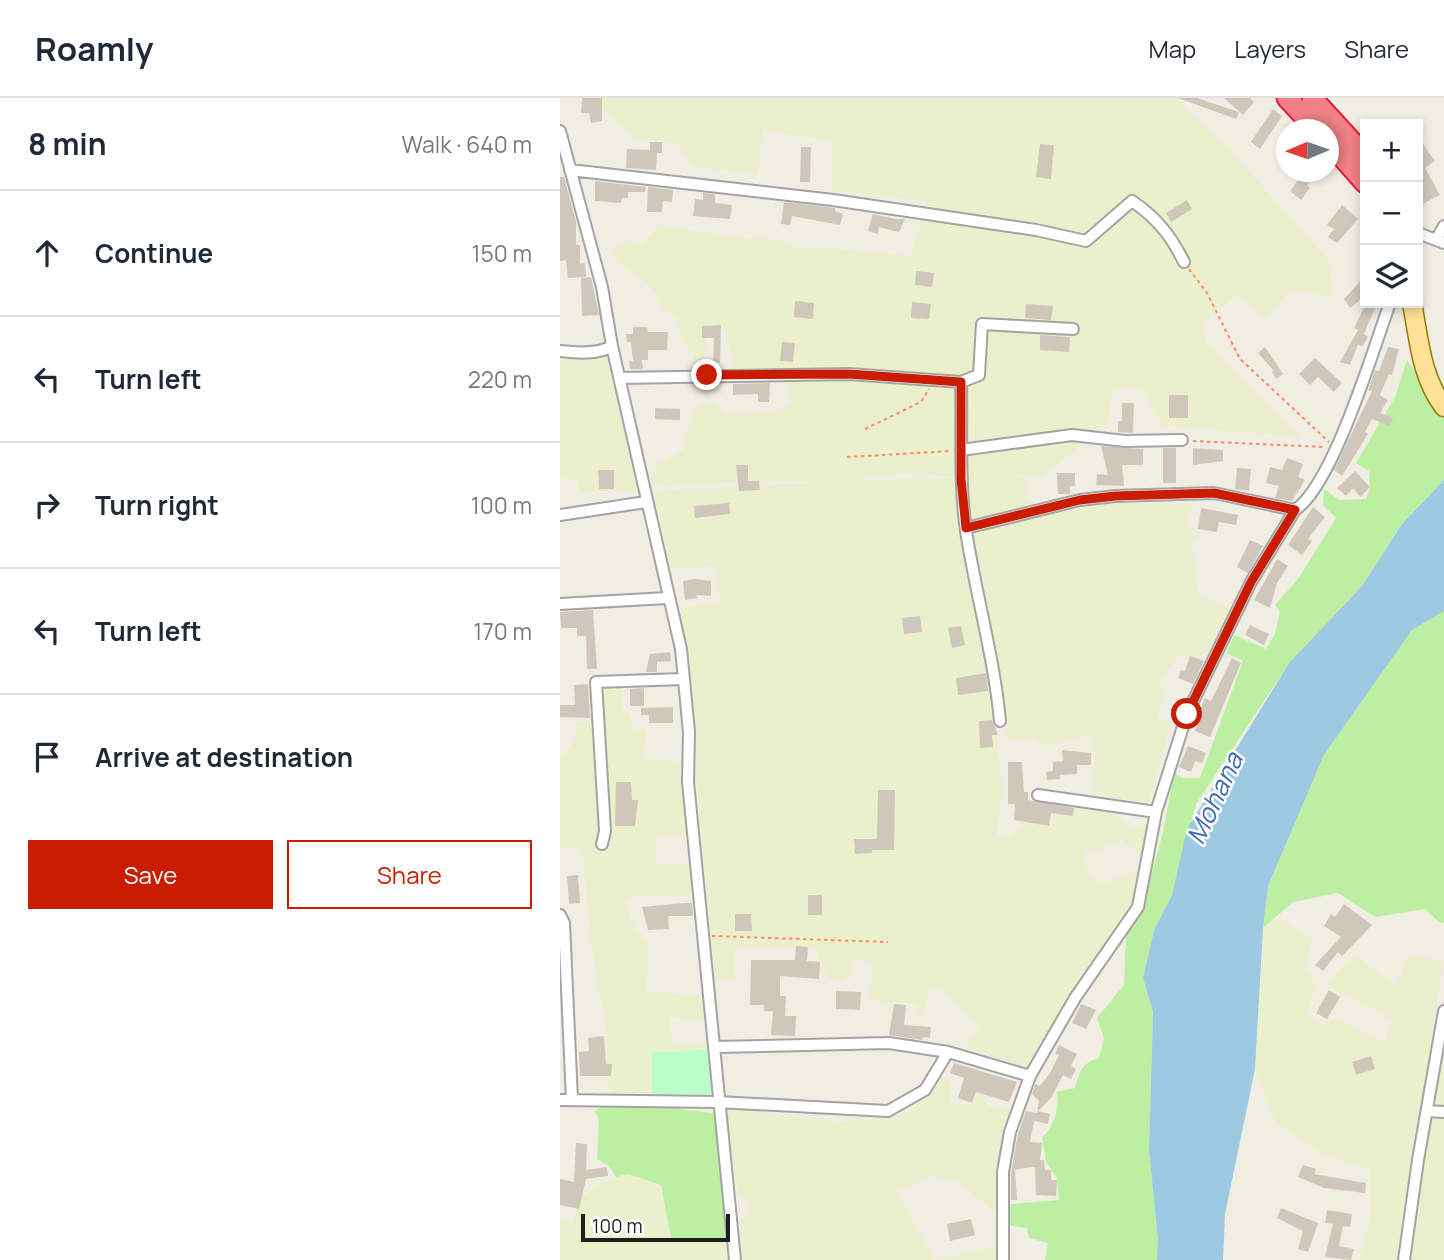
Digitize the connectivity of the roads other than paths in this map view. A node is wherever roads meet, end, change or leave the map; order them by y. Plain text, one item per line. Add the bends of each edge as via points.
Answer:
1 (1287, 98) edge
2 (1311, 98) edge
3 (1307, 119) edge
4 (560, 131) edge
5 (1360, 151) edge
6 (1339, 153) edge
7 (570, 170) junction
8 (1364, 182) edge
9 (1444, 226) edge
10 (1423, 235) edge
11 (1440, 241) edge
12 (1184, 262) road end
13 (1388, 308) edge
14 (1413, 308) edge
15 (1073, 329) dead end
16 (612, 346) junction
17 (560, 351) edge
18 (620, 378) junction
19 (961, 382) junction
20 (1444, 407) edge
21 (1182, 440) road end
22 (961, 450) junction
23 (646, 502) junction
24 (1295, 510) junction
25 (560, 515) edge
26 (966, 528) junction
27 (667, 598) junction
28 (560, 604) edge
29 (683, 679) junction
30 (1000, 721) dead end
31 (1038, 795) dead end
32 (1156, 812) junction
33 (602, 844) dead end
34 (560, 915) edge
35 (1444, 1011) edge
36 (716, 1046) junction
37 (948, 1052) junction
38 (1031, 1076) junction
39 (560, 1100) edge
40 (572, 1100) junction
41 (718, 1102) junction
42 (1427, 1111) junction
43 (1444, 1112) edge
44 (735, 1260) edge
45 (1003, 1260) edge
46 (1404, 1260) edge

1 - 3 highway
2 - 5 highway
4 - 7 street
6 - 8 highway
7 - 12 street via 833,200 1086,241 1132,201 1154,216
7 - 16 street via 602,287
9 - 11 street
10 - 11 street
13 - 24 street via 1335,448 1306,503
14 - 20 main road via 1425,371
15 - 19 street via 982,324 979,375
16 - 17 street
16 - 18 street
18 - 19 street via 849,374
18 - 23 street
19 - 22 street
21 - 22 street via 1125,441 1072,435
22 - 26 street
23 - 25 street
23 - 27 street via 664,562
24 - 26 street via 1214,493 1115,496
24 - 32 street via 1251,582 1187,714
26 - 30 street via 991,649
27 - 28 street
27 - 29 street via 681,649
29 - 33 street via 596,682
29 - 36 street via 688,782
31 - 32 street
32 - 38 street via 1138,907 1074,998
34 - 40 street
35 - 42 street
36 - 37 street via 889,1042
36 - 41 street
37 - 38 street
37 - 41 street via 925,1090 888,1111
38 - 45 street via 1010,1132 1003,1172
39 - 40 street
40 - 41 street
41 - 44 street
42 - 43 street
42 - 46 street

